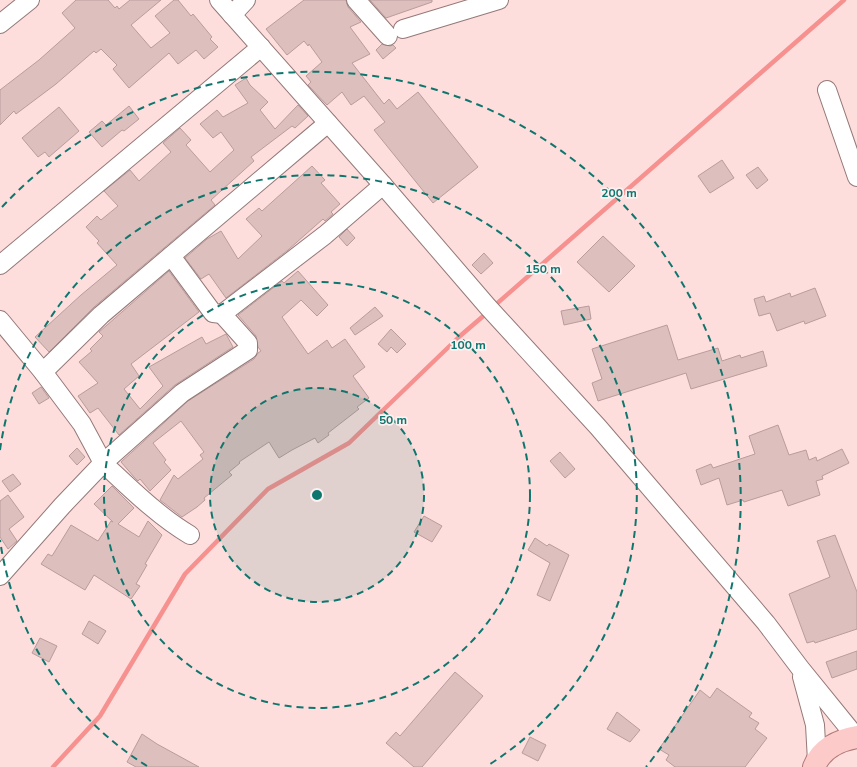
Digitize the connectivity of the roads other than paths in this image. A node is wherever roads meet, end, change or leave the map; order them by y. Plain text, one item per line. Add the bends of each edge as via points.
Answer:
1 (30, 0) edge
2 (219, 0) edge
3 (246, 0) edge
4 (356, 0) edge
5 (499, 0) edge
6 (232, 15) junction
7 (0, 24) edge
8 (261, 47) junction
9 (827, 90) dead end
10 (328, 123) junction
11 (857, 177) edge
12 (383, 185) junction
13 (171, 256) junction
14 (0, 265) edge
15 (222, 314) junction
16 (0, 320) edge
17 (43, 372) junction
18 (103, 463) junction
19 (190, 535) dead end
20 (0, 576) edge
21 (800, 668) junction
22 (856, 737) edge
23 (816, 764) edge

1 - 7 street
2 - 6 street
3 - 6 street
4 - 5 street via 395,32
6 - 8 street
8 - 10 street
8 - 14 street
9 - 11 street
10 - 12 street
10 - 13 street
12 - 15 street via 325,235
12 - 21 street via 488,307 598,427 766,624
13 - 15 street via 214,313
13 - 17 street via 101,315
15 - 18 street via 248,343 248,350 182,393
16 - 17 street
17 - 18 street via 82,424
18 - 19 street via 137,495
18 - 20 street
21 - 22 street
21 - 23 street via 815,725
22 - 23 main road via 840,741 827,749

